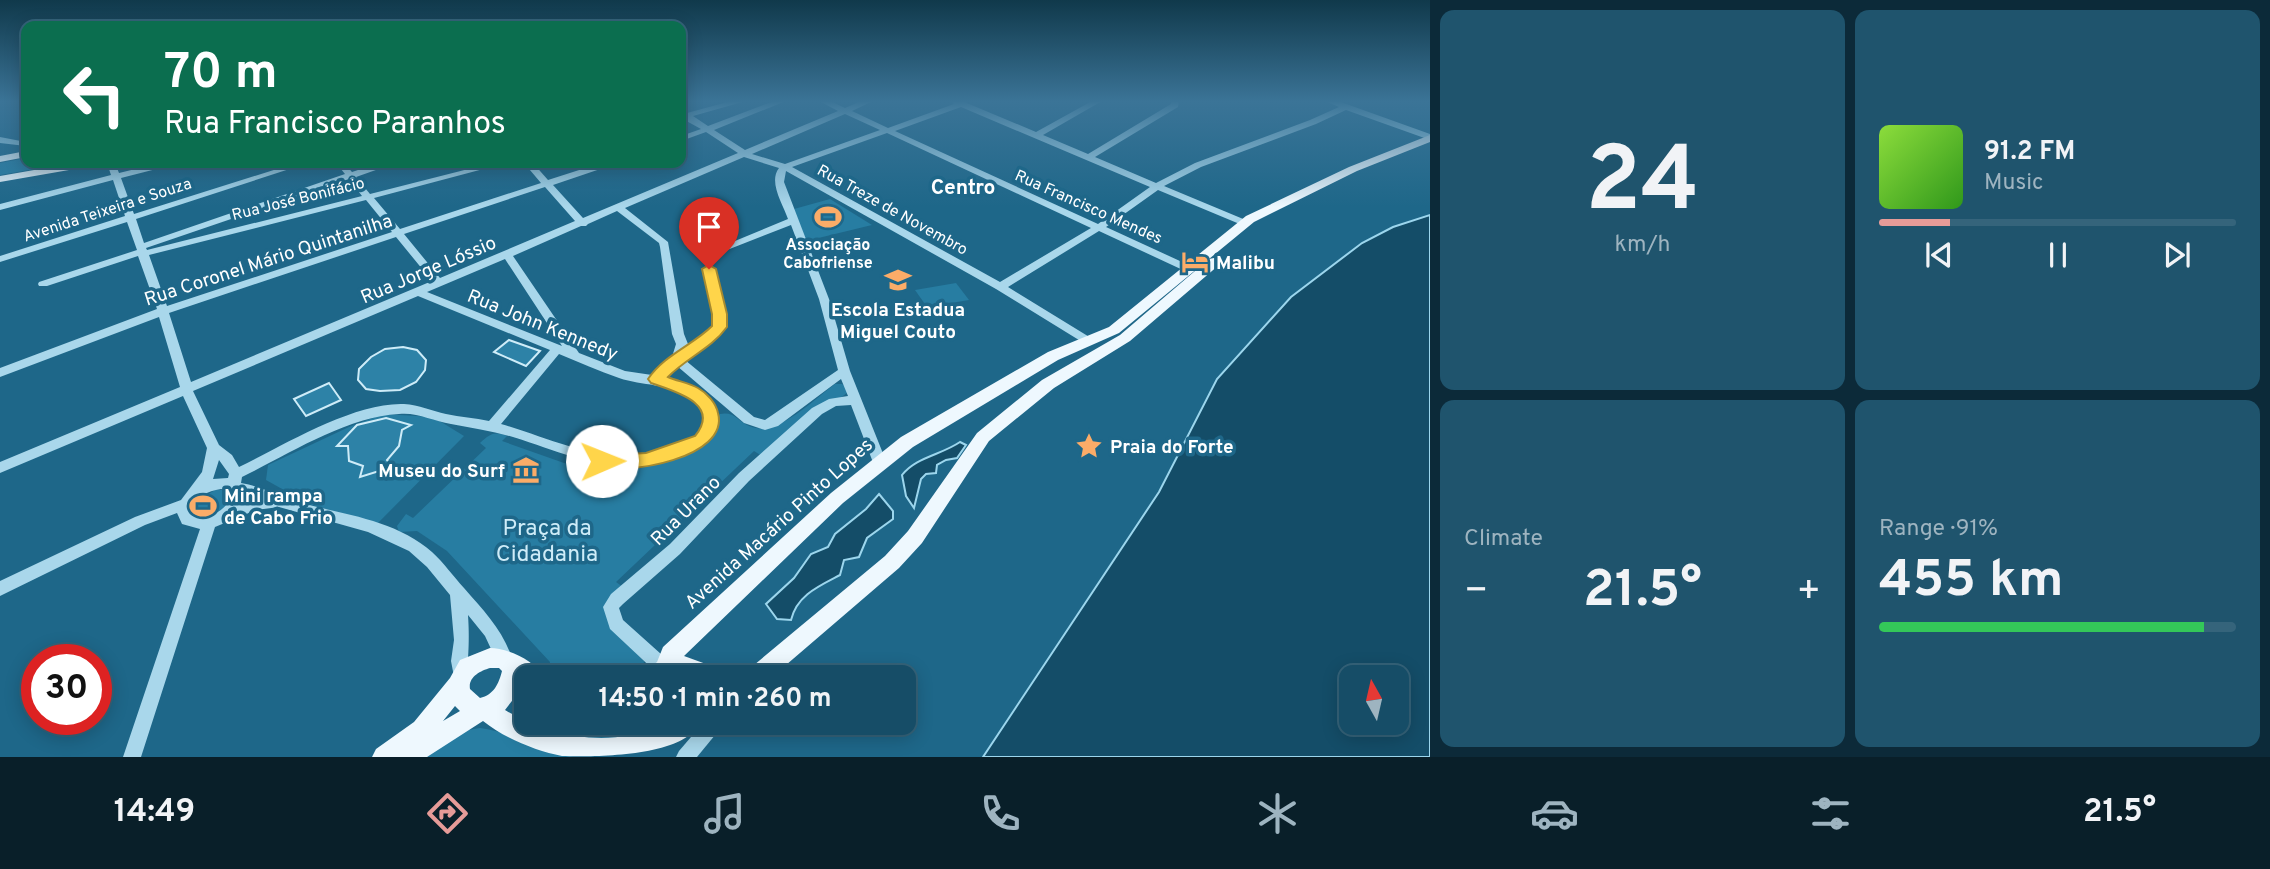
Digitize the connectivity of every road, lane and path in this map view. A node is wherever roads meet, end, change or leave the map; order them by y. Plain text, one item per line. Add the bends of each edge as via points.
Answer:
1 (717, 136) edge
2 (789, 136) edge
3 (869, 136) edge
4 (900, 136) edge
5 (1044, 136) edge
6 (1123, 136) edge
7 (1275, 136) edge
8 (1430, 138) edge
9 (0, 140) edge
10 (21, 145) edge
11 (21, 148) edge
12 (1430, 148) edge
13 (747, 155) junction
14 (1091, 156) junction
15 (0, 159) edge
16 (1377, 164) junction
17 (785, 167) junction
18 (63, 168) edge
19 (113, 168) edge
20 (150, 168) edge
21 (288, 168) edge
22 (345, 168) edge
23 (372, 168) edge
24 (482, 168) edge
25 (533, 168) edge
26 (594, 168) edge
27 (351, 175) junction
28 (116, 177) junction
29 (0, 179) edge
30 (548, 183) junction
31 (1160, 184) junction
32 (369, 196) junction
33 (0, 207) edge
34 (620, 208) junction
35 (131, 217) junction
36 (793, 221) junction
37 (1253, 221) junction
38 (583, 223) junction
39 (1098, 228) junction
40 (398, 233) junction
41 (723, 248) dead end
42 (141, 251) junction
43 (507, 254) junction
44 (0, 259) edge
45 (709, 269) dead end
46 (1189, 270) junction
47 (439, 282) junction
48 (43, 284) dead end
49 (1000, 287) junction
50 (418, 292) junction
51 (163, 311) junction
52 (1087, 341) junction
53 (556, 350) junction
54 (575, 356) junction
55 (677, 359) junction
56 (844, 371) junction
57 (0, 373) edge
58 (656, 379) junction
59 (187, 391) junction
60 (856, 400) junction
61 (492, 426) junction
62 (214, 448) junction
63 (879, 461) junction
64 (0, 468) edge
65 (236, 483) junction
66 (196, 492) junction
67 (282, 502) junction
68 (185, 504) junction
69 (217, 519) junction
70 (0, 589) edge
71 (458, 593) junction
72 (514, 665) edge
73 (653, 665) edge
74 (665, 665) edge
75 (770, 665) edge
76 (514, 667) edge
77 (514, 674) edge
78 (460, 680) junction
79 (482, 709) junction
80 (514, 727) edge
81 (532, 735) edge
82 (670, 735) edge
83 (704, 735) edge
84 (132, 757) edge
85 (384, 757) edge
86 (408, 757) edge
87 (685, 757) edge

1 - 13 street, Rua Treze de Novembro
2 - 13 street, Rua Jorge Lóssio
3 - 17 street
4 - 39 street, Rua Francisco Mendes
5 - 14 street
6 - 14 street
7 - 31 street
8 - 16 main road
9 - 10 street
11 - 15 main road
12 - 16 main road
13 - 17 street, Rua Treze de Novembro
13 - 34 street, Rua Jorge Lóssio
14 - 31 street
16 - 37 main road
17 - 36 street via 778,177
17 - 49 street, Rua Treze de Novembro
18 - 29 main road
19 - 28 street
20 - 28 street
21 - 35 street, Avenida Teixeira e Souza
22 - 27 street
23 - 27 street
24 - 32 street, Rua José Bonifácio
25 - 30 street
26 - 30 street, Rua Coronel Mário Quintanilha
27 - 32 street
27 - 42 street
28 - 33 street
28 - 35 street
30 - 38 street
30 - 40 street, Rua Coronel Mário Quintanilha
31 - 37 street
31 - 39 street
32 - 40 street
32 - 42 street, Rua José Bonifácio
34 - 38 street, Rua Jorge Lóssio
34 - 55 street via 665,247 682,344
35 - 42 street
35 - 44 street, Avenida Teixeira e Souza
36 - 41 street
36 - 56 street via 824,299
37 - 46 main road, Avenida Macário Pinto Lopes
37 - 75 main road via 1125,338 1048,384 983,437 915,537 892,562
38 - 43 street, Rua Jorge Lóssio
39 - 46 street, Rua Francisco Mendes
39 - 49 street
40 - 47 street
40 - 51 street, Rua Coronel Mário Quintanilha
42 - 48 street
42 - 51 street
43 - 47 street, Rua Jorge Lóssio
43 - 54 street
45 - 55 street via 720,327
46 - 52 main road, Avenida Macário Pinto Lopes via 1114,330
47 - 50 street, Rua Jorge Lóssio
49 - 52 street, Rua Treze de Novembro
50 - 53 street, Rua John Kennedy
50 - 59 street, Rua Jorge Lóssio
51 - 57 street, Rua Coronel Mário Quintanilha
51 - 59 street
52 - 63 main road, Avenida Macário Pinto Lopes via 1027,370
53 - 54 street, Rua John Kennedy
53 - 61 street
54 - 58 street, Rua John Kennedy via 623,374
55 - 56 street via 749,420 765,425 780,419
55 - 58 street
56 - 60 street
58 - 61 street, Rua John Kennedy via 693,393 710,410 712,421 701,441 646,460 602,461
59 - 62 street
59 - 64 street, Rua Jorge Lóssio
60 - 63 street
60 - 73 street, Rua Urano via 833,402 817,411 617,599 611,607 616,624
61 - 65 street via 410,410 384,411 334,429
62 - 65 street via 227,459
62 - 66 street via 209,474
63 - 74 main road, Avenida Macário Pinto Lopes via 671,654
65 - 66 street via 213,484
65 - 67 street
65 - 69 street via 238,501
66 - 68 street
67 - 69 street via 256,504
67 - 71 street via 383,532 415,547
68 - 69 street via 183,516 193,523
68 - 70 street
69 - 84 street
71 - 72 street
71 - 78 street
76 - 78 main road via 484,657 475,660
77 - 79 main road via 502,699
78 - 79 main road via 462,698
78 - 85 main road via 422,730
79 - 80 main road
79 - 86 main road
81 - 82 main road via 554,745 592,752 632,751
83 - 87 street

